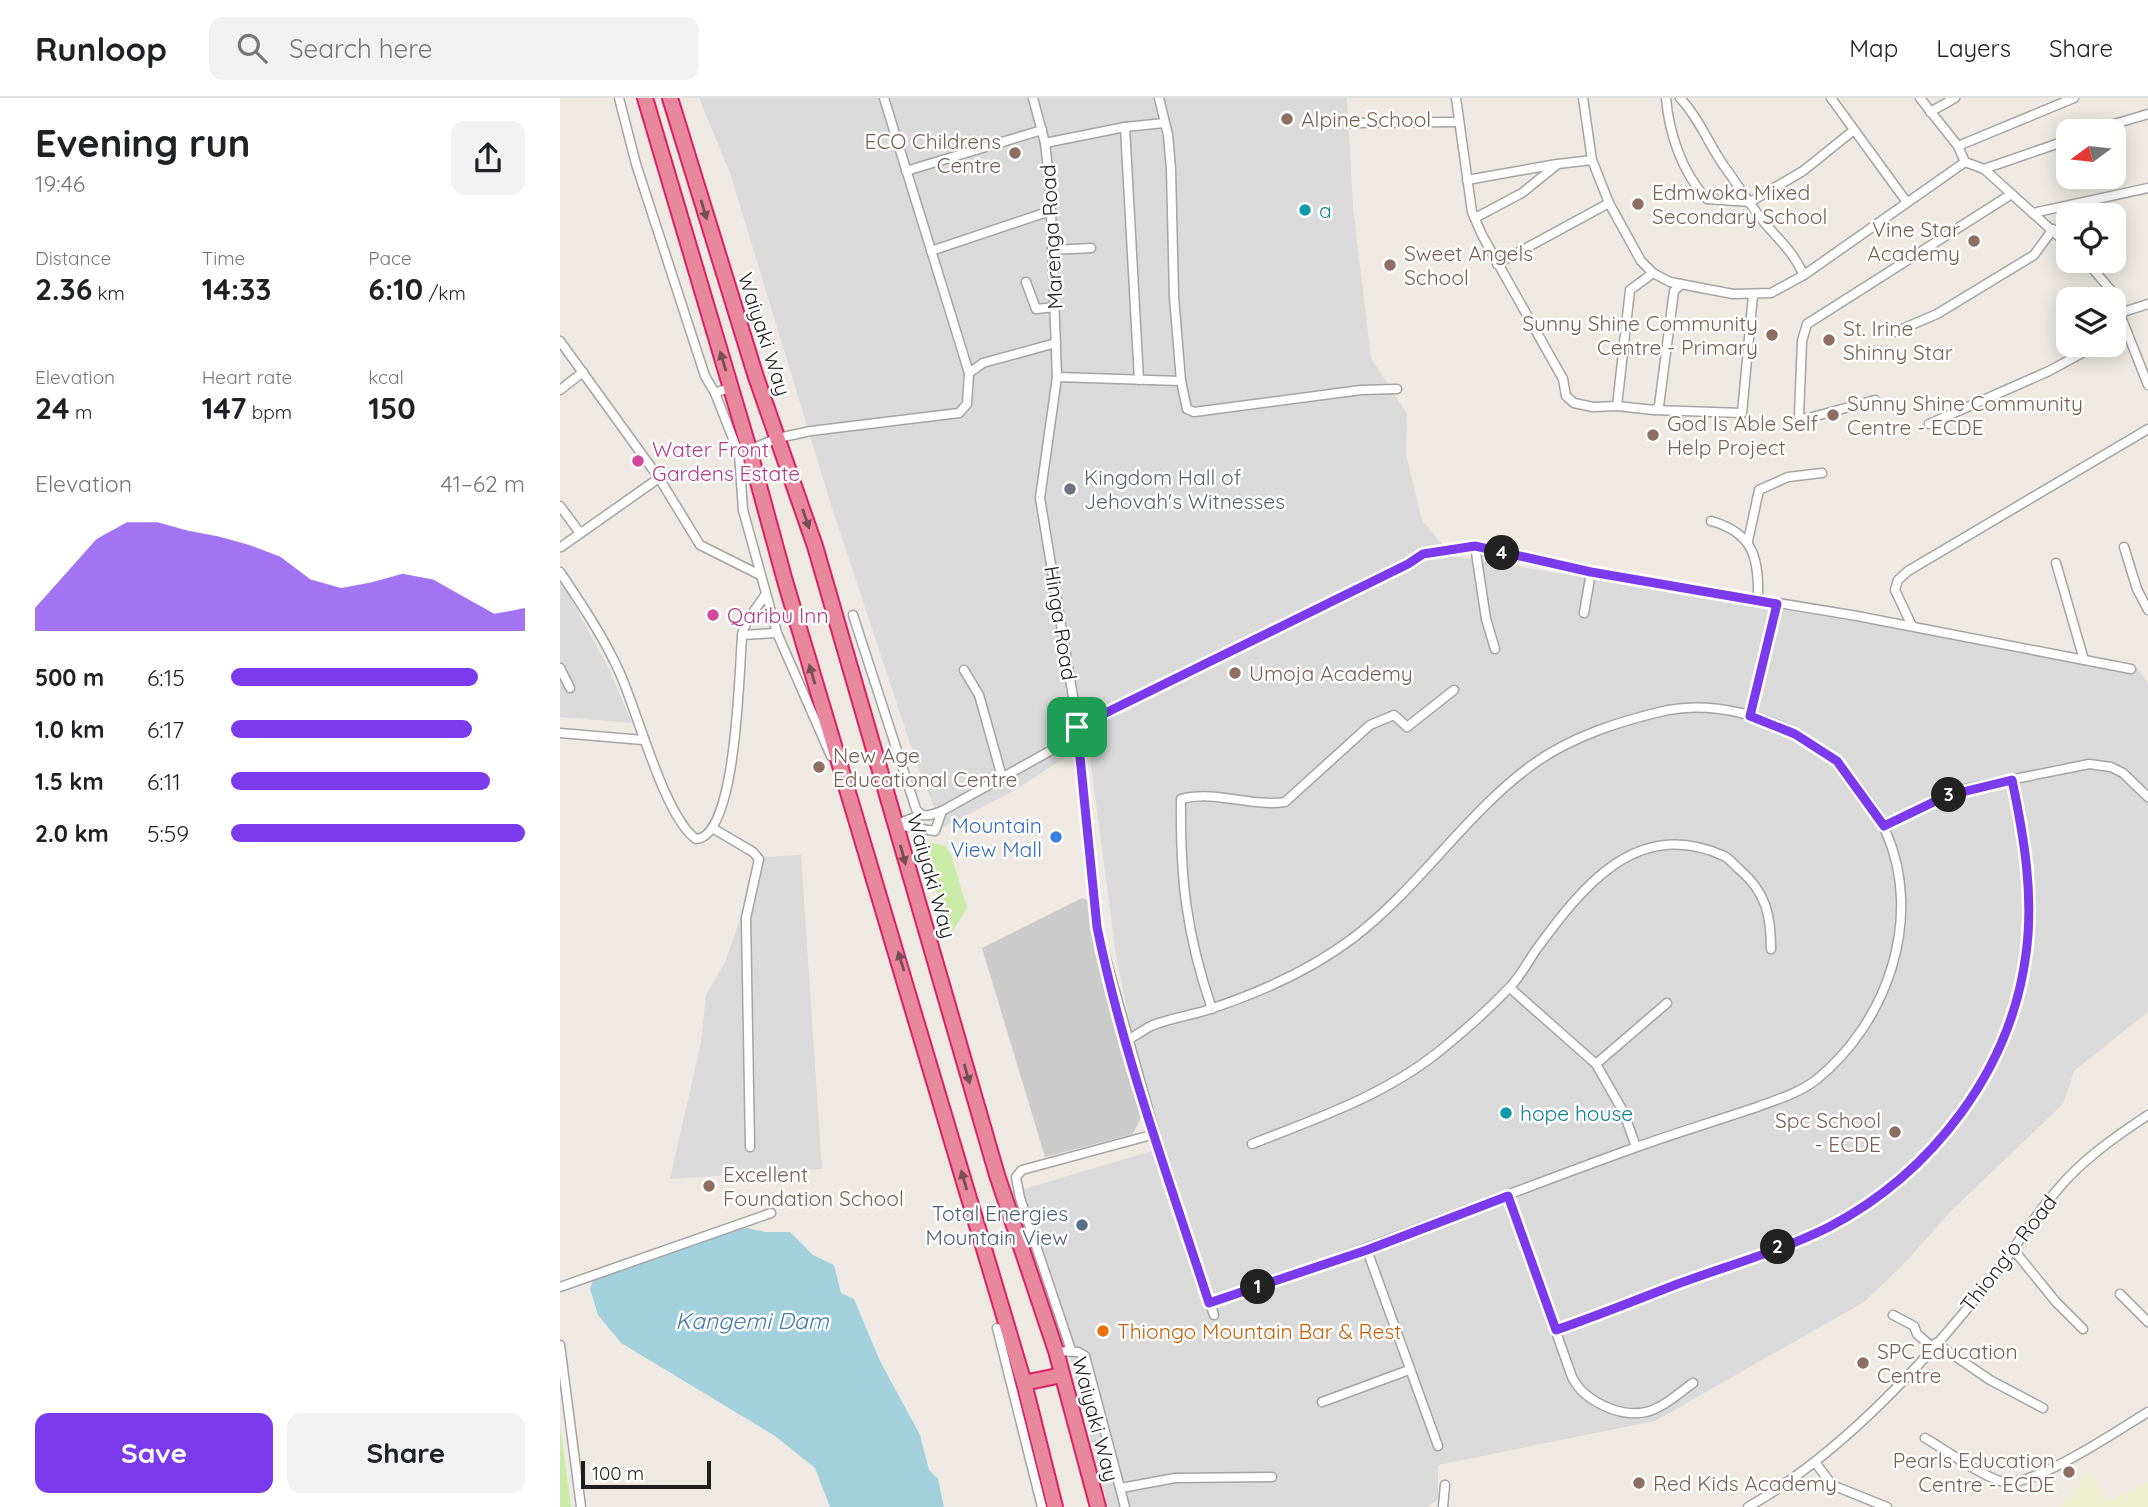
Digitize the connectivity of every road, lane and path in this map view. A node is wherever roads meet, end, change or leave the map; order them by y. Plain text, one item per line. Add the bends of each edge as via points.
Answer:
1 (620, 98) edge
2 (645, 98) edge
3 (670, 98) edge
4 (884, 98) edge
5 (1033, 98) edge
6 (1159, 98) edge
7 (1456, 98) edge
8 (1583, 98) edge
9 (1666, 98) edge
10 (1680, 98) edge
11 (1830, 98) edge
12 (1920, 98) edge
13 (1955, 98) edge
14 (2074, 98) edge
15 (1930, 112) junction
16 (2148, 114) edge
17 (2126, 120) edge
18 (1349, 122) dead end
19 (1457, 122) junction
20 (1164, 123) junction
21 (1125, 127) junction
22 (1042, 130) junction
23 (1854, 130) junction
24 (1045, 143) junction
25 (2056, 144) edge
26 (1958, 146) junction
27 (1592, 160) junction
28 (1965, 162) junction
29 (1558, 164) junction
30 (1984, 169) junction
31 (906, 171) junction
32 (694, 179) junction
33 (1467, 180) junction
34 (671, 186) junction
35 (2148, 188) edge
36 (2010, 195) junction
37 (1906, 201) junction
38 (1750, 202) junction
39 (1609, 203) junction
40 (1050, 211) junction
41 (2033, 213) junction
42 (1475, 218) junction
43 (2053, 229) junction
44 (2056, 232) edge
45 (1091, 248) dead end
46 (1052, 250) junction
47 (931, 251) junction
48 (1497, 264) junction
49 (1653, 273) junction
50 (2096, 273) edge
51 (1804, 275) junction
52 (1026, 282) dead end
53 (1681, 284) junction
54 (2108, 287) edge
55 (1753, 295) junction
56 (2148, 304) edge
57 (1055, 307) junction
58 (2126, 311) edge
59 (2126, 330) edge
60 (1895, 332) dead end
61 (560, 341) edge
62 (1056, 343) junction
63 (2075, 357) edge
64 (583, 372) junction
65 (969, 373) junction
66 (1057, 377) junction
67 (1139, 380) junction
68 (1181, 381) junction
69 (2148, 385) edge
70 (731, 387) junction
71 (1397, 389) dead end
72 (560, 390) edge
73 (715, 393) junction
74 (1875, 400) dead end
75 (1617, 406) junction
76 (1654, 410) junction
77 (1929, 424) dead end
78 (2148, 429) edge
79 (778, 438) junction
80 (744, 451) junction
81 (1822, 473) dead end
82 (659, 478) junction
83 (560, 506) edge
84 (1712, 521) dead end
85 (580, 533) junction
86 (1748, 541) junction
87 (1475, 546) junction
88 (561, 547) edge
89 (2124, 547) dead end
90 (2056, 562) dead end
91 (560, 572) edge
92 (1591, 572) junction
93 (760, 575) junction
94 (765, 595) junction
95 (1758, 601) junction
96 (1777, 604) junction
97 (2148, 610) edge
98 (1584, 613) dead end
99 (853, 615) dead end
100 (1912, 626) junction
101 (777, 633) junction
102 (742, 635) junction
103 (1495, 649) dead end
104 (2084, 660) junction
105 (2131, 669) dead end
106 (964, 670) dead end
107 (561, 671) edge
108 (570, 688) dead end
109 (1454, 690) dead end
110 (1750, 716) junction
111 (1078, 729) junction
112 (560, 733) edge
113 (643, 740) junction
114 (1002, 777) junction
115 (2012, 780) junction
116 (2148, 797) edge
117 (850, 801) junction
118 (942, 811) junction
119 (921, 815) junction
120 (895, 825) junction
121 (1884, 826) junction
122 (714, 829) junction
123 (1771, 950) dead end
124 (1510, 988) junction
125 (1667, 1003) dead end
126 (1212, 1009) junction
127 (1127, 1040) junction
128 (1596, 1064) junction
129 (2148, 1115) edge
130 (1155, 1134) junction
131 (1252, 1144) dead end
132 (750, 1147) dead end
133 (1636, 1147) junction
134 (1508, 1196) junction
135 (1012, 1200) junction
136 (771, 1213) dead end
137 (2013, 1249) junction
138 (1367, 1250) junction
139 (560, 1287) edge
140 (2120, 1294) dead end
141 (1209, 1303) junction
142 (1214, 1315) dead end
143 (1893, 1315) dead end
144 (2148, 1322) edge
145 (997, 1328) dead end
146 (2083, 1329) dead end
147 (1556, 1330) junction
148 (560, 1345) edge
149 (1934, 1345) junction
150 (1064, 1351) junction
151 (1409, 1370) junction
152 (1062, 1375) junction
153 (1024, 1383) junction
154 (1693, 1383) dead end
155 (1322, 1402) dead end
156 (2043, 1408) dead end
157 (2148, 1412) edge
158 (1925, 1438) dead end
159 (1438, 1446) dead end
160 (1815, 1462) junction
161 (1272, 1477) dead end
162 (1445, 1485) dead end
163 (1121, 1488) junction
164 (1754, 1506) edge
165 (581, 1507) edge
166 (1042, 1507) edge
167 (1055, 1507) edge
168 (1098, 1507) edge
169 (1125, 1507) edge
170 (1443, 1507) edge
171 (1887, 1507) edge

1 - 73 street via 682,312
2 - 34 highway
3 - 32 highway, Waiyaki Way
4 - 31 street
5 - 22 street, Marenga Road
6 - 20 street
7 - 19 street
8 - 27 street
9 - 38 street via 1673,138 1701,192 1707,198
10 - 38 street via 1697,116 1704,137
11 - 23 street
12 - 15 street
13 - 15 street
14 - 26 street
15 - 26 street
16 - 17 street
18 - 19 street
19 - 33 street
20 - 21 street
20 - 68 street via 1171,169
21 - 24 street
21 - 67 street
22 - 24 street, Marenga Road
22 - 31 street
23 - 37 street
23 - 38 street via 1803,171
24 - 40 street, Marenga Road
25 - 30 street
26 - 28 street
27 - 29 street
27 - 39 street
28 - 30 street
28 - 37 street
29 - 33 street
29 - 42 street via 1522,193
30 - 36 street
31 - 47 street
32 - 34 highway
32 -> 79 highway, Waiyaki Way
33 - 42 street
70 -> 34 highway
35 - 41 street
36 - 41 street
36 - 74 street via 1807,324 1802,341 1799,416 1805,419
37 - 51 street
38 - 51 street via 1791,249
39 - 48 street
39 - 49 street via 1640,261
40 - 46 street, Marenga Road
40 - 47 street
41 - 43 street
42 - 48 street
43 - 44 street
43 - 60 street via 2034,255 1937,314
45 - 46 street
46 - 57 street, Marenga Road
47 - 65 street
48 - 75 street via 1563,379 1566,396 1592,407
49 - 53 street
49 - 75 street via 1630,290
50 - 54 street
51 - 55 street via 1771,293
52 - 57 street via 1036,309
53 - 55 street
53 - 76 street via 1674,291 1661,400
55 - 76 street via 1742,413
56 - 58 street
57 - 62 street, Marenga Road
59 - 69 street
61 - 64 street
62 - 65 street via 983,363
62 - 66 street, Marenga Road
63 - 77 street
64 - 72 street
64 - 82 street
65 - 79 street via 967,404 959,413
66 - 67 street
66 - 111 street, Hinga Road via 1040,498
67 - 68 street
68 - 71 street via 1187,409 1194,412
70 - 73 street
70 - 80 highway
73 - 80 street
75 - 76 street
78 - 100 street via 1908,571 1895,590
79 - 80 street
79 -> 120 highway, Waiyaki Way via 815,546
80 - 93 street via 743,510
117 -> 80 highway
81 - 86 street via 1788,477 1759,490
82 - 85 street
82 - 93 street via 706,551
83 - 85 street
84 - 86 street
85 - 88 street
86 - 95 street via 1756,565
87 - 92 street
87 - 103 street
87 - 111 street via 1423,554
89 - 97 street
90 - 104 street
91 - 113 street via 618,668
92 - 95 street
92 - 98 street
93 - 94 street
94 - 101 street
94 - 102 street via 747,619
95 - 96 street
96 - 100 street
96 - 110 street
99 - 119 street
100 - 104 street
101 - 102 street
101 - 117 street
102 - 122 street via 739,713 723,805
104 - 105 street
106 - 114 street via 979,695
107 - 108 street
109 - 126 street via 1407,727 1394,715 1370,725 1285,802 1181,799 1182,895
110 - 121 street via 1795,734 1837,761
110 - 126 street via 1710,708 1674,709 1627,720 1564,746 1505,787 1357,935 1266,990
111 - 114 street via 1059,746
111 - 127 street, Hinga Road via 1097,927
112 - 113 street
113 - 122 street via 689,834 700,839
114 - 118 street
115 - 116 street via 2100,765 2123,772
115 - 121 street via 1946,796
115 - 147 street via 2028,883 2021,983 1990,1070 1935,1145 1894,1183 1829,1226
153 -> 117 highway
118 - 119 street
118 - 120 street via 935,831
119 - 120 street
120 -> 135 highway, Waiyaki Way
121 - 133 street via 1902,907 1898,944 1884,995 1846,1050 1813,1083 1792,1093
122 - 132 street via 759,859 746,918
123 - 124 street via 1769,913 1763,893 1750,877 1730,859 1703,847 1664,844 1638,851 1590,883
124 - 128 street
124 - 131 street via 1434,1055 1398,1080
125 - 128 street
126 - 127 street via 1151,1026
127 - 130 street, Hinga Road
128 - 133 street via 1624,1113
129 - 137 street, Thiong'o Road via 2096,1152 2058,1188
130 - 135 street via 1022,1170
130 - 141 street, Hinga Road
133 - 134 street
134 - 138 street
134 - 147 street
135 - 150 highway, Waiyaki Way
136 - 139 street
137 - 146 street
137 - 149 street, Thiong'o Road
138 - 141 street
138 - 151 street
140 - 144 street
141 - 142 street, Hinga Road
143 - 149 street via 1914,1326 1917,1334
145 - 166 street
147 - 154 street via 1577,1388 1597,1403 1645,1412
148 - 165 street
149 - 156 street
149 - 160 street, Thiong'o Road
150 - 152 highway, Waiyaki Way
150 - 163 street via 1085,1356
151 - 155 street
151 - 159 street
152 - 153 highway
152 - 168 highway, Waiyaki Way
153 - 167 highway
157 - 158 street via 2018,1482 1996,1480
160 - 164 street, Thiong'o Road
160 - 171 street via 1832,1485
161 - 163 street via 1175,1478
162 - 170 street
163 - 169 street

